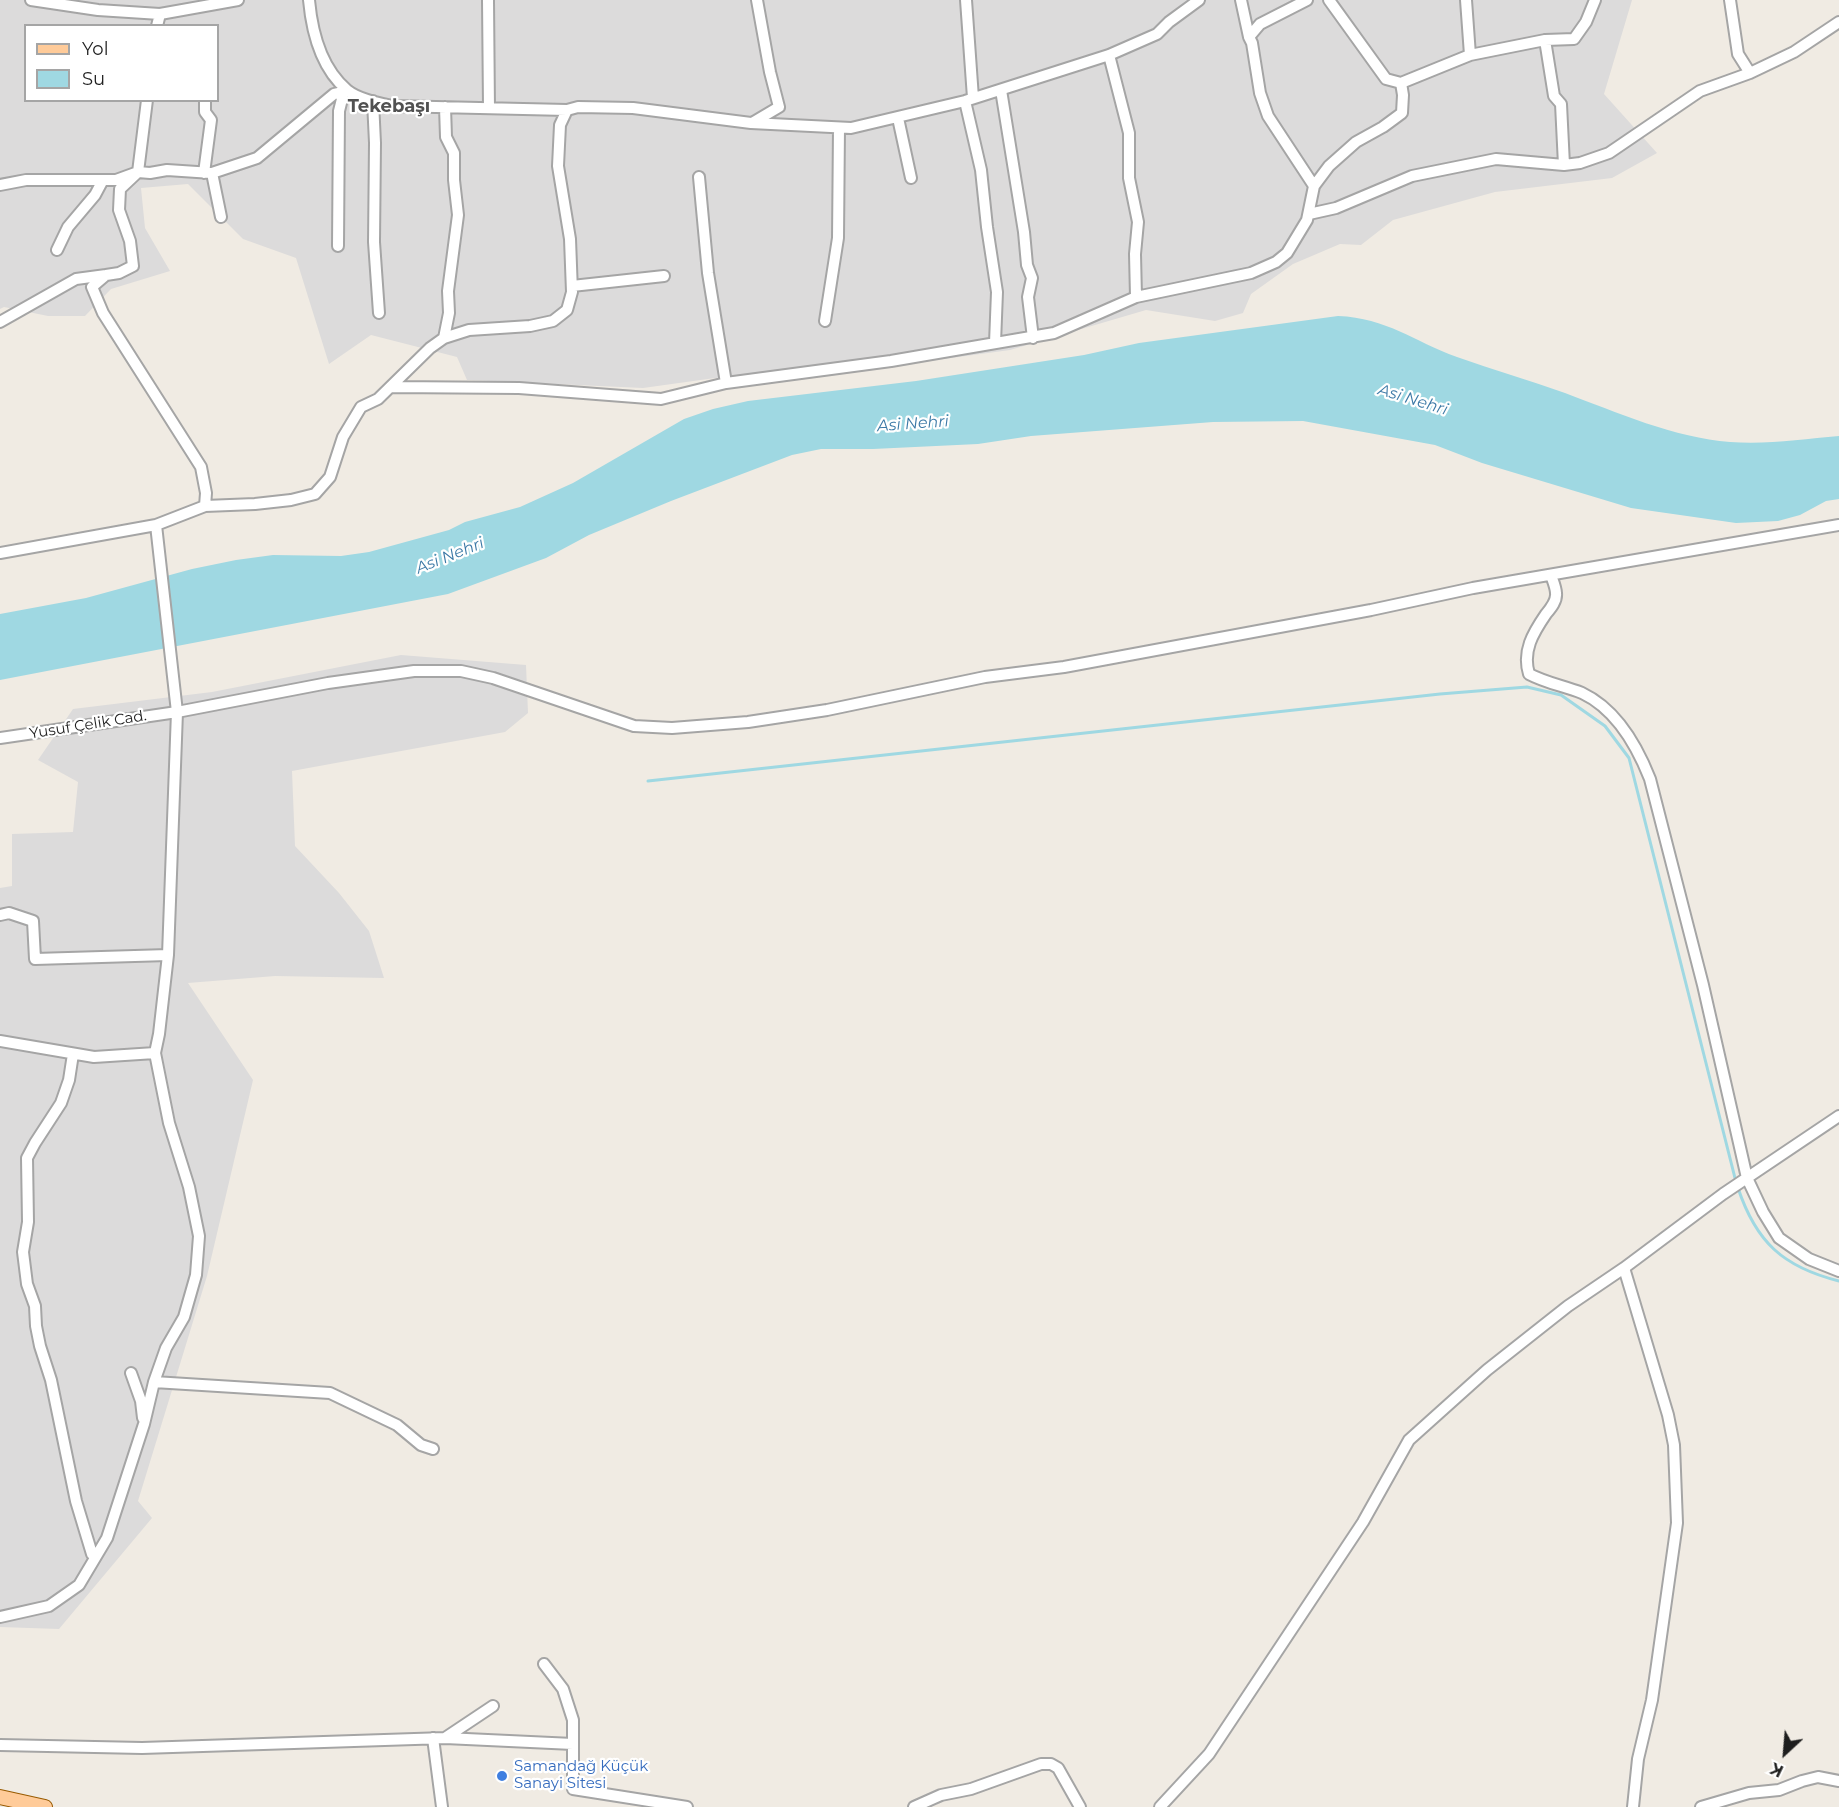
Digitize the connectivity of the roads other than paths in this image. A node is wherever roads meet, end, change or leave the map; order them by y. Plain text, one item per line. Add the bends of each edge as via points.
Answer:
1 (31, 0) edge
2 (238, 0) edge
3 (309, 0) edge
4 (488, 0) edge
5 (757, 0) edge
6 (966, 0) edge
7 (1199, 0) edge
8 (1241, 0) edge
9 (1307, 0) edge
10 (1329, 0) edge
11 (1466, 0) edge
12 (1595, 0) edge
13 (1730, 0) edge
14 (113, 5) edge
15 (1184, 5) edge
16 (160, 14) junction
17 (1839, 22) edge
18 (158, 24) edge
19 (1249, 37) junction
20 (1545, 40) junction
21 (1109, 55) junction
22 (1470, 55) junction
23 (1750, 73) junction
24 (1401, 83) junction
25 (1001, 90) junction
26 (346, 91) junction
27 (969, 99) junction
28 (373, 101) junction
29 (147, 102) edge
30 (205, 102) edge
31 (445, 107) junction
32 (489, 108) junction
33 (567, 110) junction
34 (898, 118) junction
35 (751, 123) junction
36 (839, 128) junction
37 (1564, 165) junction
38 (138, 172) junction
39 (208, 173) junction
40 (699, 177) dead end
41 (911, 178) dead end
42 (103, 180) junction
43 (0, 185) edge
44 (118, 185) junction
45 (1314, 186) junction
46 (1308, 214) junction
47 (221, 217) dead end
48 (338, 246) dead end
49 (57, 250) dead end
50 (106, 275) junction
51 (664, 276) dead end
52 (572, 286) junction
53 (1136, 297) junction
54 (379, 313) dead end
55 (825, 321) dead end
56 (0, 322) edge
57 (444, 338) junction
58 (1033, 338) junction
59 (995, 343) junction
60 (726, 383) junction
61 (391, 387) junction
62 (205, 506) junction
63 (1839, 525) edge
64 (157, 529) junction
65 (0, 553) edge
66 (1551, 575) junction
67 (177, 712) junction
68 (0, 738) edge
69 (0, 915) edge
70 (168, 955) junction
71 (0, 1041) edge
72 (155, 1053) junction
73 (74, 1054) junction
74 (1839, 1116) edge
75 (1747, 1178) junction
76 (1624, 1268) junction
77 (1839, 1271) edge
78 (130, 1373) dead end
79 (154, 1382) junction
80 (144, 1424) junction
81 (433, 1449) dead end
82 (95, 1557) junction
83 (1, 1621) edge
84 (544, 1664) dead end
85 (494, 1706) dead end
86 (433, 1738) junction
87 (445, 1738) junction
88 (573, 1744) junction
89 (0, 1745) edge
90 (1839, 1781) edge
91 (0, 1797) edge
92 (45, 1807) edge
93 (442, 1807) edge
94 (687, 1807) edge
95 (914, 1807) edge
96 (1080, 1807) edge
97 (1160, 1807) edge
98 (1633, 1807) edge
99 (1701, 1807) edge

1 - 14 street via 98,10
2 - 16 street
3 - 26 street via 316,40 330,71
4 - 32 street
5 - 35 street via 779,107
6 - 27 street
7 - 15 street
8 - 19 street
9 - 19 street via 1260,24
10 - 24 street via 1386,79
11 - 22 street
12 - 20 street via 1574,39
13 - 23 street via 1738,54
14 - 16 street
15 - 21 street via 1156,34
16 - 18 street
17 - 23 street via 1794,52
19 - 45 street via 1268,116
20 - 22 street
20 - 37 street via 1554,96 1561,104
21 - 25 street
21 - 53 street via 1130,133 1129,178 1138,222
22 - 24 street
23 - 37 street via 1700,91 1610,153
24 - 45 street via 1402,113 1356,142
25 - 27 street
25 - 58 street via 1025,256 1032,278 1028,297
26 - 28 street
26 - 39 street via 334,94 257,158
26 - 48 street via 339,111
27 - 34 street
27 - 59 street via 997,292
28 - 31 street via 392,106
28 - 54 street
29 - 38 street
30 - 39 street via 205,112 211,120
31 - 32 street
31 - 57 street via 446,137 454,153 458,215
32 - 33 street
33 - 35 street via 633,108
33 - 52 street via 560,125 558,166 570,239
34 - 36 street
34 - 41 street
35 - 36 street
36 - 55 street via 838,238
37 - 46 street via 1496,159 1412,176 1336,208
38 - 39 street
38 - 44 street
39 - 47 street
40 - 60 street via 708,273
42 - 43 street via 26,180
42 - 44 street
42 - 49 street via 68,227
44 - 50 street via 119,210 133,266
45 - 46 street
46 - 53 street via 1287,253 1276,262 1251,273
50 - 56 street via 76,279
50 - 62 street via 92,287 103,313 201,467
51 - 52 street
52 - 57 street via 567,310 553,321 469,330
53 - 58 street via 1054,333
57 - 61 street
58 - 59 street
59 - 60 street
60 - 61 street via 661,399 519,388
61 - 62 street via 361,407 330,477 315,494 255,504
62 - 64 street
63 - 66 street, Yusuf Çelik Cad.
64 - 65 street
64 - 67 street
66 - 67 street, Yusuf Çelik Cad. via 1064,667 985,677 827,710 703,727 634,726 510,683 449,670 357,678
66 - 75 street via 1557,595 1536,628 1525,662 1529,674 1585,694 1624,728 1640,752 1697,962
67 - 68 street, Yusuf Çelik Cad.
67 - 70 street
69 - 70 street via 9,913 33,921 35,959
70 - 72 street
71 - 73 street
72 - 73 street via 94,1057
72 - 79 street via 168,1123 189,1187 199,1236 196,1275 184,1317 166,1348
73 - 82 street via 61,1103 27,1158 28,1222 23,1252 76,1501
74 - 75 street
75 - 76 street
75 - 77 street via 1779,1238 1809,1259
76 - 97 street via 1487,1370 1409,1440 1363,1522 1209,1754
76 - 98 street via 1668,1414 1674,1445 1677,1523
78 - 80 street via 141,1401
79 - 80 street
79 - 81 street via 330,1393 396,1425 421,1445
80 - 82 street via 107,1538
82 - 83 street via 79,1585 49,1606
84 - 88 street via 569,1703
85 - 87 street
86 - 87 street
86 - 89 street via 142,1748
86 - 93 street
87 - 88 street
88 - 94 street via 573,1789
90 - 99 street via 1818,1777
91 - 92 main road
95 - 96 street via 941,1795 1051,1764 1058,1768

